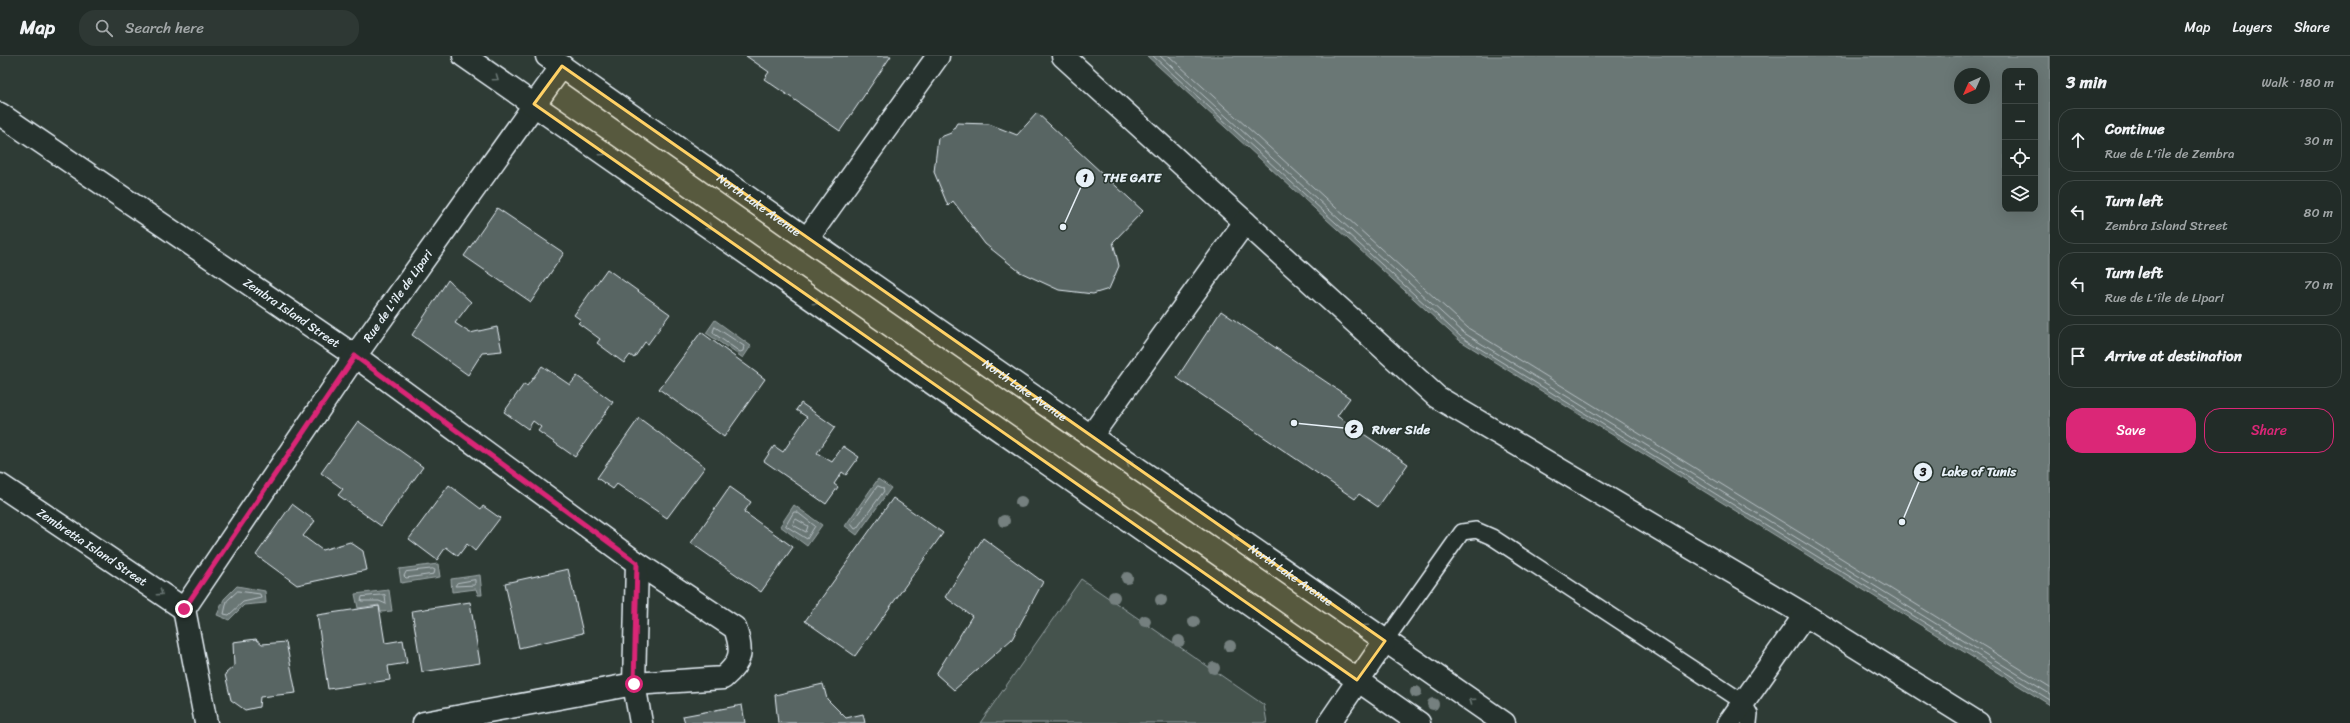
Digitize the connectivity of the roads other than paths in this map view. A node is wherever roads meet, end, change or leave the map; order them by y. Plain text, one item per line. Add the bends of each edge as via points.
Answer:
1 (464, 56) edge
2 (938, 56) edge
3 (1063, 56) edge
4 (560, 59) edge
5 (534, 104) junction
6 (0, 114) edge
7 (1245, 222) junction
8 (807, 239) junction
9 (355, 356) junction
10 (1091, 436) junction
11 (0, 486) edge
12 (637, 563) junction
13 (184, 609) junction
14 (1805, 615) junction
15 (1385, 641) junction
16 (1357, 680) junction
17 (634, 684) junction
18 (1743, 702) junction
19 (206, 723) edge
20 (424, 723) edge
21 (642, 723) edge
22 (1329, 723) edge
23 (1419, 723) edge
24 (1504, 723) edge
25 (1728, 723) edge
26 (1749, 723) edge
27 (1978, 723) edge

1 -> 5 street
2 - 8 street
3 - 7 street
4 - 5 street, Rue de L'île de Lipari
4 - 8 street, North Lake Avenue
5 - 9 street, Rue de L'île de Lipari
5 -> 16 street
6 - 9 street, Zembra Island Street
7 - 10 street
7 - 14 street via 1437,397
8 - 10 street, North Lake Avenue
9 - 12 street, Zembra Island Street
9 - 13 street, Rue de L'île de Lipari
15 -> 10 street, North Lake Avenue
11 -> 13 street, Zembretta Island Street
12 - 17 street
12 - 17 street, Zembra Island Street via 736,628 740,641 740,656 734,669 723,678
13 - 19 street
14 - 18 street
14 - 27 street
15 - 16 street
15 - 18 lane via 1462,532 1476,530 1492,537
24 -> 15 street, North Lake Avenue
16 - 22 street
16 - 23 street
17 - 20 street
17 - 21 street
18 - 25 street
18 - 26 lane via 1750,714

